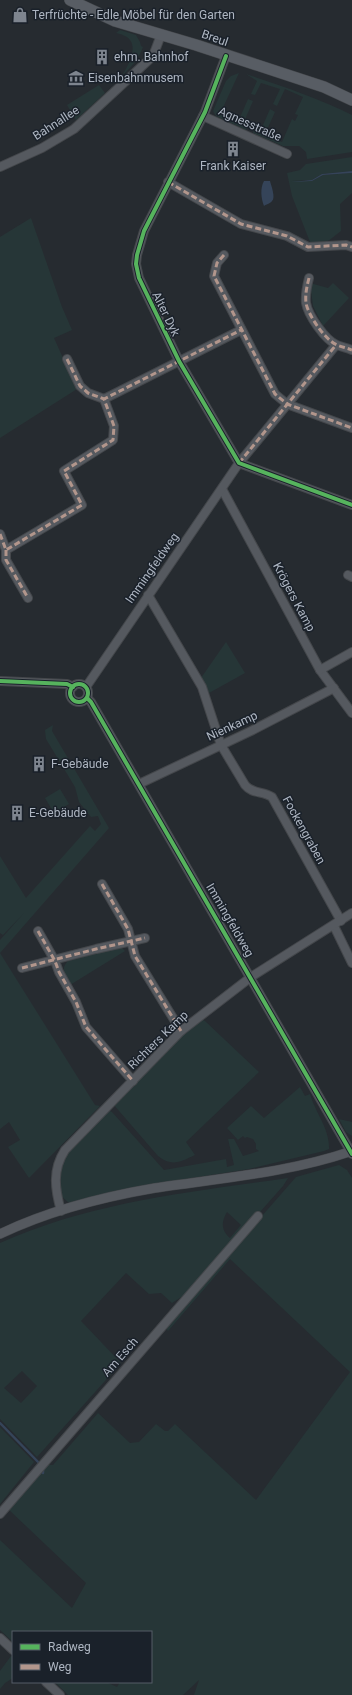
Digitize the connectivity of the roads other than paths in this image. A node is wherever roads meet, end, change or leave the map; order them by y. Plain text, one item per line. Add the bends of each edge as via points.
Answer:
1 (70, 0) edge
2 (161, 35) junction
3 (226, 56) junction
4 (352, 100) edge
5 (203, 116) junction
6 (287, 154) dead end
7 (0, 167) edge
8 (168, 182) junction
9 (352, 247) edge
10 (224, 255) dead end
11 (309, 278) dead end
12 (241, 330) junction
13 (336, 345) junction
14 (352, 350) edge
15 (67, 359) dead end
16 (178, 361) junction
17 (104, 399) junction
18 (286, 404) junction
19 (352, 428) edge
20 (239, 463) junction
21 (222, 489) junction
22 (352, 505) edge
23 (0, 534) edge
24 (6, 550) junction
25 (148, 595) junction
26 (28, 598) dead end
27 (352, 652) edge
28 (320, 670) junction
29 (0, 681) edge
30 (73, 687) junction
31 (86, 687) junction
32 (334, 688) junction
33 (87, 698) junction
34 (352, 713) edge
35 (221, 744) junction
36 (139, 784) junction
37 (102, 884) dead end
38 (352, 913) edge
39 (341, 920) junction
40 (334, 926) junction
41 (38, 931) dead end
42 (145, 938) dead end
43 (131, 942) junction
44 (55, 960) junction
45 (352, 963) edge
46 (22, 968) dead end
47 (251, 977) junction
48 (181, 1031) junction
49 (133, 1081) junction
50 (351, 1152) edge
51 (61, 1211) junction
52 (258, 1216) dead end
53 (0, 1234) edge
54 (0, 1514) edge
55 (0, 1638) edge
56 (12, 1649) edge
57 (47, 1683) edge
58 (60, 1695) edge

1 - 2 main road, Breul via 115,21
2 - 3 main road, Breul
2 - 7 street, Bahnallee via 153,56 74,129 42,148
3 - 4 main road, Breul via 324,88
3 - 5 street, Alter Dyk
5 - 6 street, Agnesstraße
5 - 8 street, Alter Dyk
8 - 9 street via 241,224 287,236 308,246
8 - 16 street, Alter Dyk via 144,231 136,264 143,290
10 - 12 street via 217,263 214,276
11 - 13 street via 306,296 308,310 318,327
12 - 16 street
12 - 18 street via 275,394
13 - 14 street
13 - 18 street, Immingfeldweg
15 - 17 street via 80,386 88,393
16 - 17 street
16 - 20 street, Alter Dyk
17 - 24 street via 114,426 113,440 64,471 82,505
18 - 19 street
18 - 20 street, Immingfeldweg
20 - 21 street, Immingfeldweg
20 - 22 street
21 - 25 street, Immingfeldweg
21 - 28 street, Krögers Kamp
23 - 24 street
24 - 26 street via 6,560
25 - 31 street, Immingfeldweg
25 - 35 street, Fockengraben via 202,687
27 - 28 street
28 - 32 street, Krögers Kamp
29 - 30 street via 67,684
30 - 31 street via 78,684
30 - 33 street via 70,695 73,700 81,702
31 - 33 street via 89,692
32 - 34 street, Krögers Kamp
32 - 35 street, Nienkamp
33 - 36 street, Immingfeldweg
35 - 36 street, Nienkamp
35 - 39 street, Fockengraben via 248,789 272,797
36 - 47 street, Immingfeldweg
37 - 43 street via 128,929
38 - 39 street, Richters Kamp
39 - 40 street, Richters Kamp
40 - 45 street
40 - 47 street, Richters Kamp
41 - 44 street
42 - 43 street
43 - 44 street
43 - 48 street via 135,956
44 - 46 street
44 - 49 street via 58,972 76,1002 86,1027
47 - 48 street, Richters Kamp
47 - 50 street, Immingfeldweg
48 - 49 street, Richters Kamp
49 - 51 street, Richters Kamp via 61,1155 55,1177
50 - 51 street via 268,1172 125,1194
51 - 53 street
52 - 54 street, Am Esch
55 - 56 street
57 - 58 street

